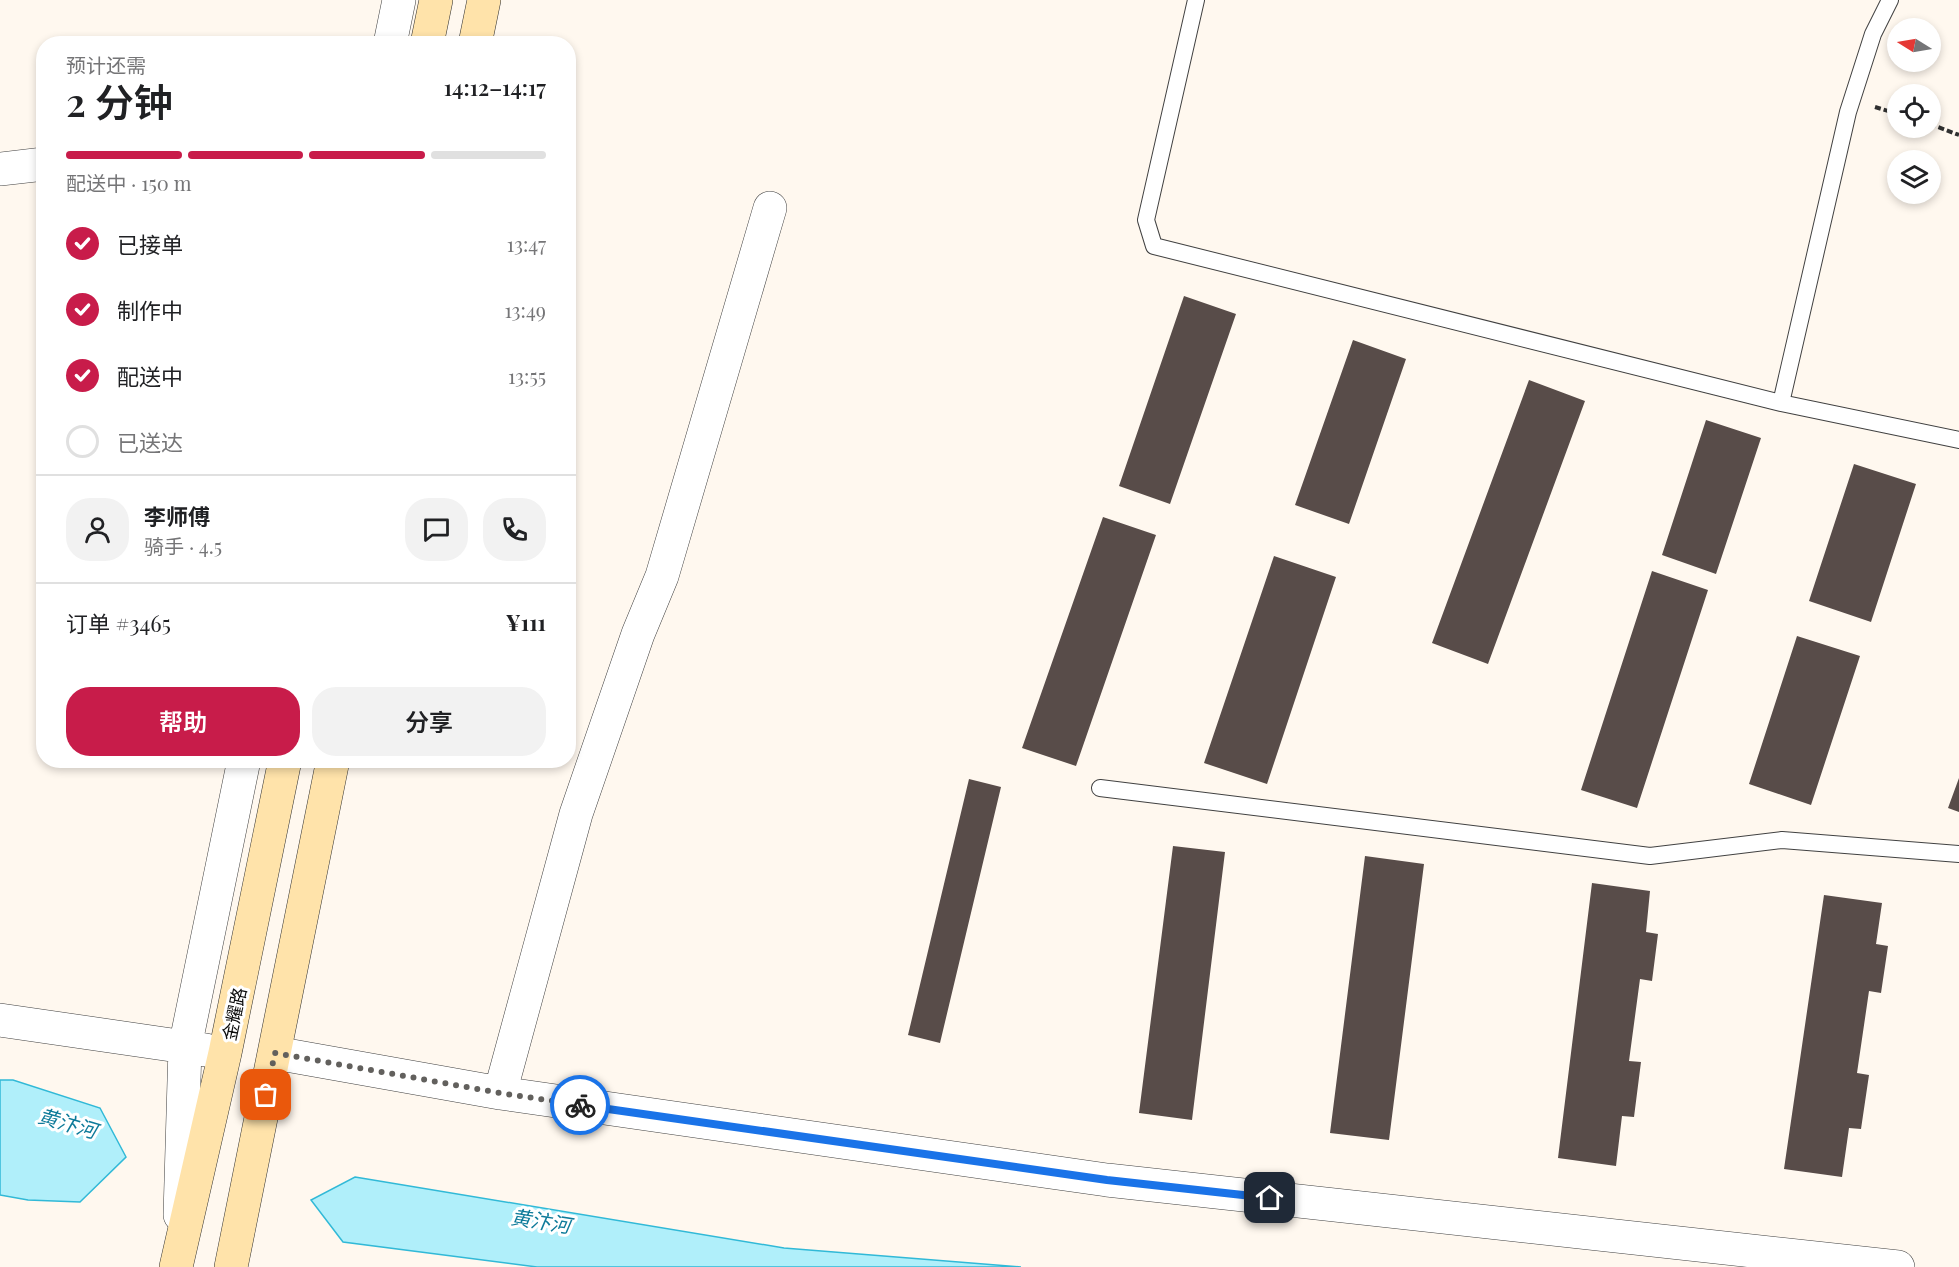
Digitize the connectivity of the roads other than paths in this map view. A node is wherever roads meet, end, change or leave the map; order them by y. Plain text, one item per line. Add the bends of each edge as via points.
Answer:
1 (399, 0) edge
2 (436, 0) edge
3 (484, 0) edge
4 (1196, 0) edge
5 (1890, 0) edge
6 (392, 36) edge
7 (429, 36) edge
8 (477, 36) edge
9 (36, 165) edge
10 (0, 169) edge
11 (771, 208) dead end
12 (1781, 403) junction
13 (1959, 440) edge
14 (242, 768) edge
15 (283, 768) edge
16 (331, 768) edge
17 (1100, 788) dead end
18 (1959, 854) edge
19 (0, 1020) edge
20 (185, 1047) junction
21 (225, 1053) junction
22 (275, 1053) junction
23 (500, 1093) junction
24 (236, 1259) edge
25 (176, 1264) edge
26 (1898, 1267) edge

1 - 6 street
2 - 7 main road
3 - 8 main road
4 - 12 lane via 1146,220 1154,246
5 - 12 lane via 1873,34 1848,112
9 - 10 street
11 - 23 street via 662,576 576,814
12 - 13 lane
14 - 20 street
15 - 21 main road, 金耀路
16 - 22 main road
17 - 18 lane via 1650,856 1782,840
19 - 20 street
20 - 21 street
20 - 25 street
21 - 25 main road, 金耀路
22 - 23 street
22 - 24 main road
23 - 26 street via 1107,1180

